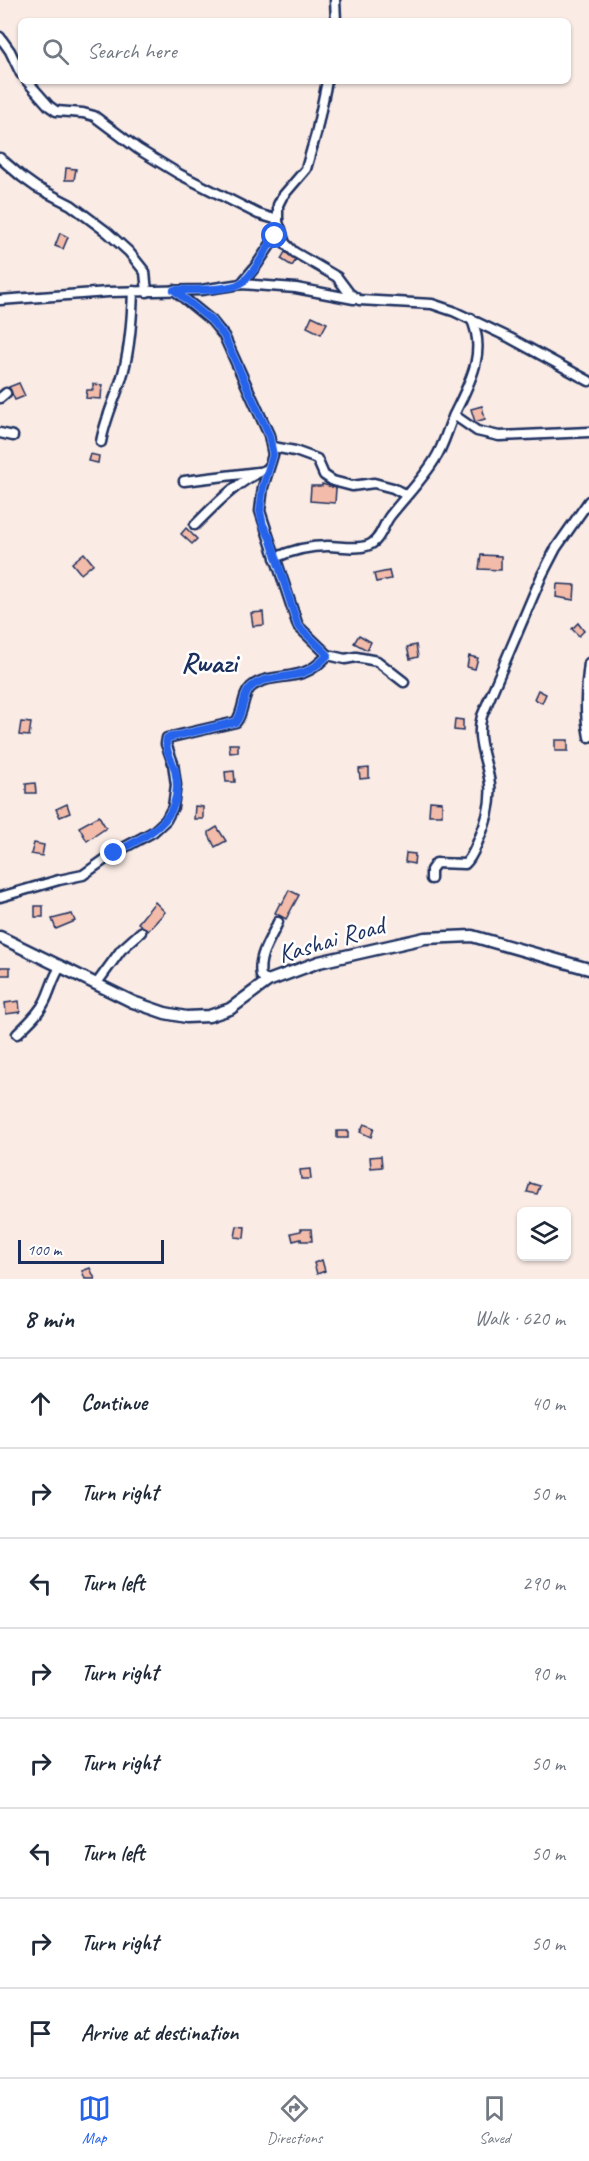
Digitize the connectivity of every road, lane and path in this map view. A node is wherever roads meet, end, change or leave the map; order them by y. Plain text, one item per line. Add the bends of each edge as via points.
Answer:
1 (335, 0) edge
2 (336, 18) edge
3 (0, 37) edge
4 (18, 68) edge
5 (30, 84) edge
6 (326, 84) edge
7 (0, 158) edge
8 (280, 224) junction
9 (242, 284) junction
10 (174, 290) junction
11 (133, 291) junction
12 (147, 292) junction
13 (0, 300) edge
14 (359, 300) junction
15 (471, 318) junction
16 (589, 381) edge
17 (454, 415) junction
18 (589, 432) edge
19 (0, 433) edge
20 (13, 436) dead end
21 (101, 442) dead end
22 (273, 447) junction
23 (268, 469) junction
24 (258, 472) junction
25 (184, 481) dead end
26 (406, 495) junction
27 (589, 501) edge
28 (195, 525) dead end
29 (275, 558) junction
30 (328, 655) junction
31 (589, 663) edge
32 (404, 682) dead end
33 (589, 737) edge
34 (431, 879) dead end
35 (0, 897) edge
36 (278, 922) dead end
37 (141, 932) dead end
38 (0, 936) edge
39 (61, 966) junction
40 (589, 969) edge
41 (268, 981) junction
42 (97, 982) junction
43 (17, 1034) dead end

1 - 2 street
3 - 4 street
5 - 8 street via 56,111 94,116 179,174
6 - 8 street via 306,168 278,205
7 - 12 street via 36,187 71,205 129,252 145,272
8 - 9 street
8 - 14 street via 285,243 294,252 338,277
9 - 10 street
9 - 14 street via 296,288
10 - 12 street
10 - 22 street via 224,336
11 - 12 street
11 - 13 street
11 - 21 street via 122,379
14 - 15 street via 432,304
15 - 16 street
15 - 17 street via 478,332 476,360
17 - 18 street via 477,431 499,436
17 - 26 street via 437,456
19 - 20 street
22 - 23 street
22 - 26 street via 317,459 324,475 342,484 374,483
23 - 24 street
23 - 29 street via 260,511
24 - 25 street
24 - 28 street
26 - 29 street via 370,545 312,547
27 - 34 street via 542,574 478,728 490,787 486,819 475,849 465,864 436,863
29 - 30 street via 298,626
30 - 32 street via 376,661
30 - 35 street via 307,672 253,686 236,722 167,738 176,774 176,797 166,820 153,832 83,875
31 - 33 street via 585,694
36 - 41 street via 260,964 261,976
37 - 42 street via 120,950
38 - 39 street, Kashai Road
39 - 42 street, Kashai Road
39 - 43 street via 38,1012
40 - 41 street, Kashai Road via 498,942 459,935 424,938 319,962
41 - 42 street, Kashai Road via 230,1009 210,1016 186,1017 133,1002

